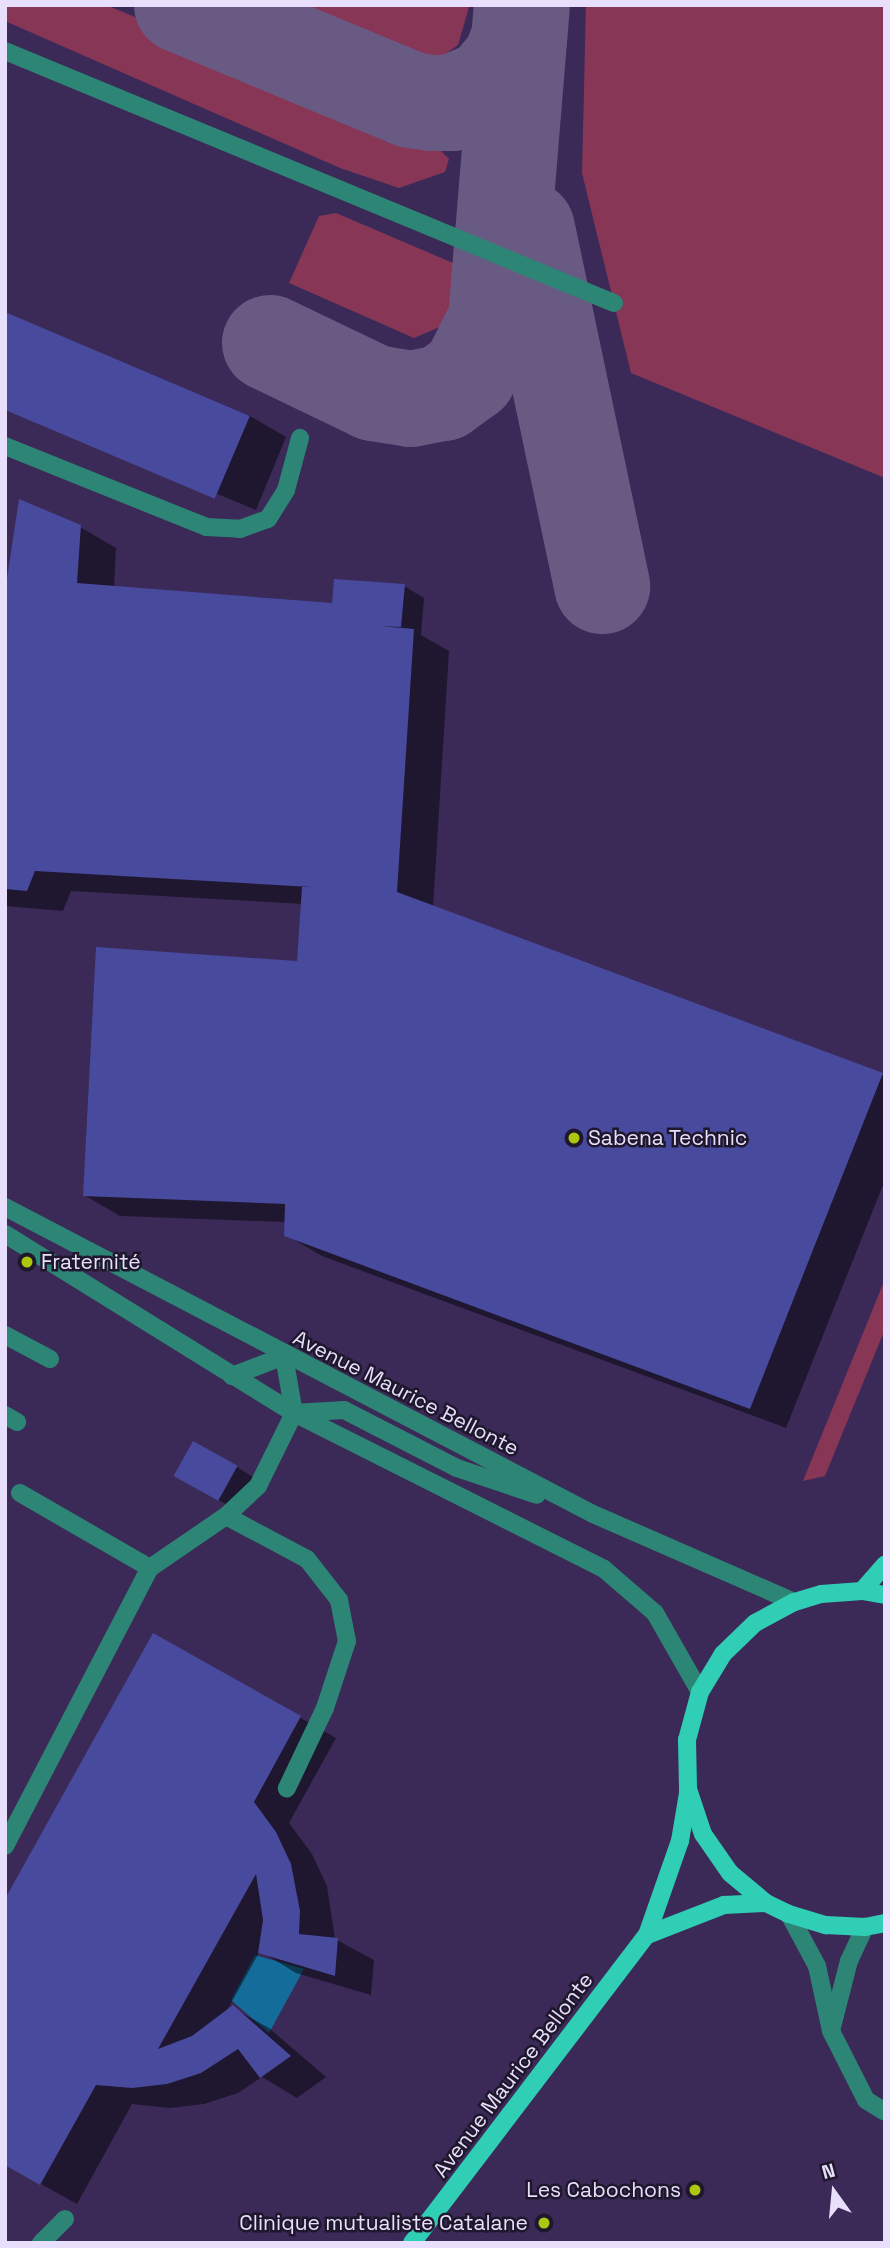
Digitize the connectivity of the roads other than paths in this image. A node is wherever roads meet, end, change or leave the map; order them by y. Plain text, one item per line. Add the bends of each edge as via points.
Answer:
1 (5, 51) edge
2 (614, 303) dead end
3 (300, 438) dead end
4 (5, 446) edge
5 (5, 1207) edge
6 (5, 1234) edge
7 (5, 1335) edge
8 (284, 1356) junction
9 (50, 1359) dead end
10 (232, 1376) junction
11 (294, 1413) junction
12 (20, 1493) dead end
13 (593, 1514) junction
14 (226, 1516) junction
15 (885, 1565) edge
16 (150, 1568) junction
17 (862, 1591) junction
18 (885, 1595) edge
19 (794, 1602) junction
20 (700, 1692) junction
21 (287, 1788) dead end
22 (688, 1789) junction
23 (5, 1846) edge
24 (766, 1903) junction
25 (789, 1914) junction
26 (885, 1923) edge
27 (864, 1927) junction
28 (648, 1934) junction
29 (831, 2031) junction
30 (885, 2112) edge
31 (65, 2219) dead end
32 (41, 2243) edge
33 (412, 2243) edge

1 - 2 street
3 - 4 street via 286,490 268,519 240,529 206,527
5 - 8 street, Avenue Maurice Bellonte
6 - 10 street
7 - 9 street
8 - 10 street
8 - 11 street
8 - 13 street, Avenue Maurice Bellonte
10 - 11 street
11 - 13 street via 344,1410 457,1468
11 - 14 street via 258,1486
11 - 20 street via 604,1569 655,1613
12 - 16 street
13 - 19 street, Avenue Maurice Bellonte
14 - 16 street
14 - 21 street via 307,1559 338,1600 347,1641 325,1709
15 - 17 main road
16 - 23 street
17 - 18 main road
17 - 19 main road via 821,1594
19 - 20 main road via 755,1623 723,1654
20 - 22 main road via 687,1740
22 - 24 main road via 703,1834 730,1873
22 - 28 main road, Avenue Maurice Bellonte via 680,1842
24 - 25 main road
24 - 28 main road via 724,1905
25 - 27 main road via 826,1925
25 - 29 street via 817,1966
26 - 27 main road
27 - 29 street via 849,1961
28 - 33 main road, Avenue Maurice Bellonte
29 - 30 street via 866,2099
31 - 32 street

